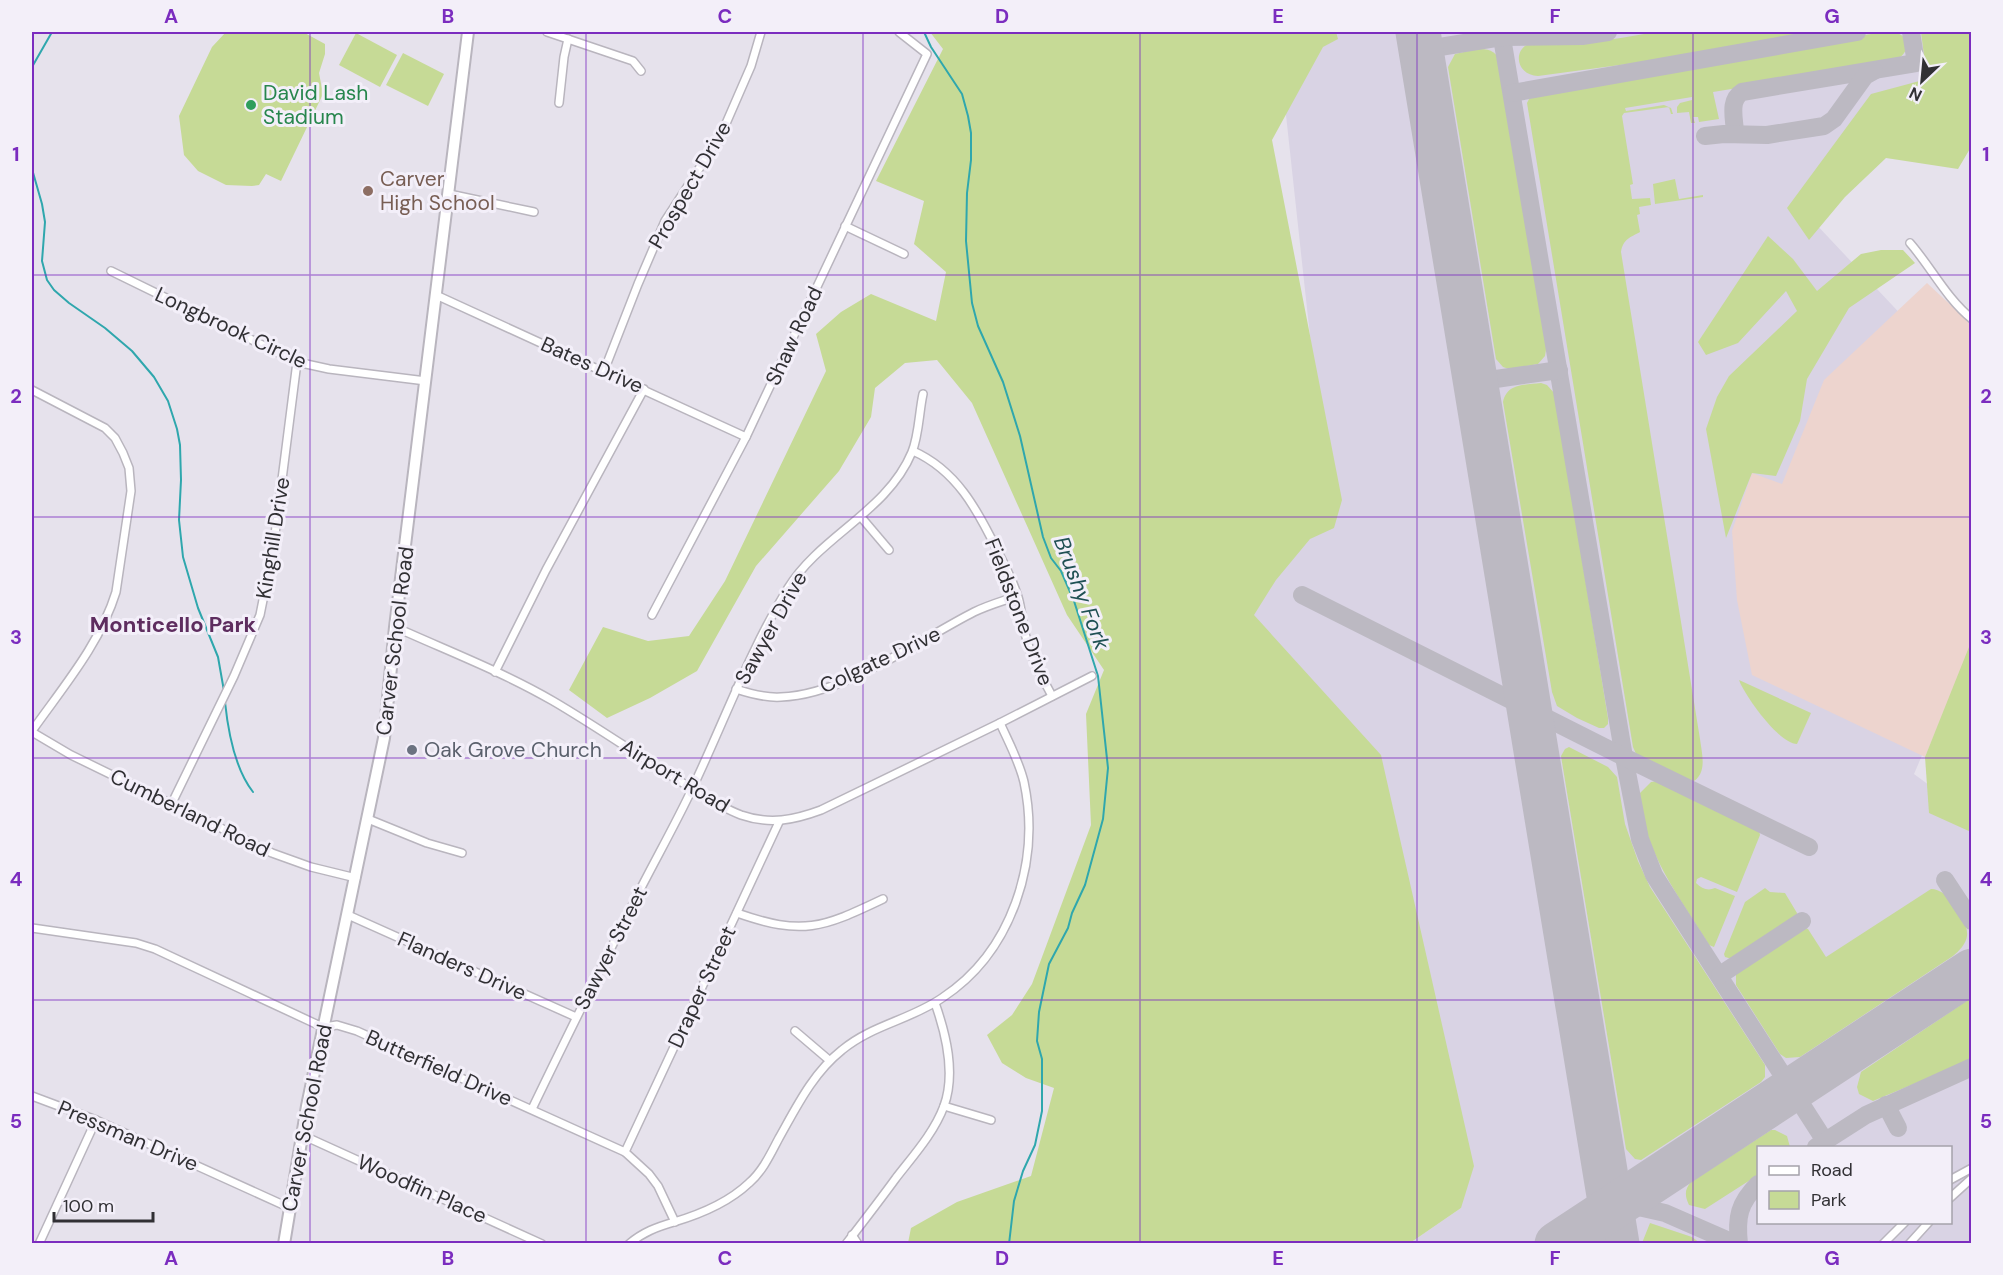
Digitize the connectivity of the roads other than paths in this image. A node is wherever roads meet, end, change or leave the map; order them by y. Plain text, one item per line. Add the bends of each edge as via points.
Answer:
1 (468, 32) edge
2 (546, 32) edge
3 (761, 32) edge
4 (899, 32) edge
5 (568, 39) junction
6 (641, 71) dead end
7 (560, 103) dead end
8 (449, 194) junction
9 (534, 213) dead end
10 (845, 226) junction
11 (1910, 243) dead end
12 (904, 254) dead end
13 (111, 271) dead end
14 (436, 295) junction
15 (1971, 319) edge
16 (297, 362) junction
17 (604, 371) junction
18 (426, 381) junction
19 (644, 389) junction
20 (32, 390) edge
21 (922, 394) dead end
22 (746, 437) junction
23 (913, 451) junction
24 (861, 517) junction
25 (889, 550) dead end
26 (1017, 596) junction
27 (652, 615) dead end
28 (396, 627) junction
29 (495, 672) junction
30 (1092, 676) dead end
31 (736, 689) junction
32 (1052, 696) junction
33 (1000, 723) junction
34 (32, 732) edge
35 (692, 789) junction
36 (172, 803) junction
37 (369, 819) junction
38 (779, 822) junction
39 (462, 853) dead end
40 (356, 878) junction
41 (883, 899) dead end
42 (737, 913) junction
43 (348, 915) junction
44 (32, 928) edge
45 (935, 1003) junction
46 (576, 1017) junction
47 (324, 1027) junction
48 (795, 1030) dead end
49 (829, 1060) junction
50 (32, 1096) edge
51 (944, 1106) junction
52 (532, 1109) junction
53 (96, 1120) junction
54 (991, 1120) dead end
55 (302, 1135) junction
56 (625, 1152) junction
57 (1971, 1168) edge
58 (1971, 1178) edge
59 (1952, 1179) edge
60 (1952, 1196) edge
61 (290, 1208) junction
62 (675, 1222) junction
63 (1903, 1224) edge
64 (1927, 1224) edge
65 (852, 1235) junction
66 (39, 1244) edge
67 (284, 1244) edge
68 (542, 1244) edge
69 (629, 1244) edge
70 (846, 1244) edge
71 (858, 1244) edge
72 (1883, 1244) edge
73 (1909, 1244) edge

1 - 8 main road, Carver School Road
2 - 5 street
3 - 17 street, Prospect Drive via 721,135 665,221
4 - 10 street, Shaw Road via 927,54
5 - 6 street via 633,61
5 - 7 street
8 - 9 street
8 - 14 main road, Carver School Road
10 - 12 street
10 - 22 street, Shaw Road
11 - 15 street
13 - 16 street, Longbrook Circle
14 - 17 street, Bates Drive
14 - 18 main road, Carver School Road
16 - 18 street, Longbrook Circle
16 - 36 street, Kinghill Drive via 273,550 260,615
17 - 19 street, Bates Drive
18 - 28 main road, Carver School Road
19 - 22 street, Bates Drive
19 - 29 street
20 - 34 street via 94,422 115,438 129,468 131,491 116,592 109,613 93,644
21 - 23 street, Sawyer Drive
22 - 27 street, Shaw Road
23 - 24 street, Sawyer Drive via 900,474
23 - 26 street, Fieldstone Drive via 934,462 966,494 989,532
24 - 25 street
24 - 31 street, Sawyer Drive via 801,570
26 - 31 street, Colgate Drive via 975,611 902,653 814,692 775,697
26 - 32 street, Fieldstone Drive via 1025,637
28 - 29 street, Airport Road
28 - 37 main road, Carver School Road via 385,728
29 - 35 street, Airport Road via 552,701
30 - 32 street, Airport Road
31 - 35 street, Sawyer Drive
32 - 33 street, Airport Road
33 - 38 street, Airport Road via 821,810
33 - 45 street via 1020,768 1027,800 1029,836 1023,878 1014,910 995,944 972,972
34 - 36 street, Cumberland Road
35 - 38 street, Airport Road via 742,815
35 - 46 street, Sawyer Street
36 - 40 street, Cumberland Road via 291,861
37 - 39 street
37 - 40 main road, Carver School Road
38 - 42 street, Draper Street
40 - 43 main road, Carver School Road
41 - 42 street via 837,920 807,927 773,924
42 - 56 street, Draper Street
43 - 46 street, Flanders Drive
43 - 47 main road, Carver School Road
44 - 47 street, Butterfield Drive via 155,949
45 - 49 street via 868,1031
45 - 51 street via 949,1060
46 - 52 street, Sawyer Street
47 - 52 street, Butterfield Drive via 337,1025 357,1031
47 - 55 main road, Carver School Road
48 - 49 street
49 - 62 street via 801,1098 752,1181 728,1200
50 - 53 street, Pressman Drive
51 - 54 street
51 - 65 street via 923,1144
52 - 56 street, Butterfield Drive
53 - 61 street, Pressman Drive
53 - 66 street
55 - 61 main road, Carver School Road
55 - 68 street, Woodfin Place
56 - 62 street, Butterfield Drive via 658,1186
57 - 59 street
58 - 60 street
61 - 67 main road, Carver School Road
62 - 69 street via 655,1227
63 - 72 street
64 - 73 street
65 - 70 street
65 - 71 street

